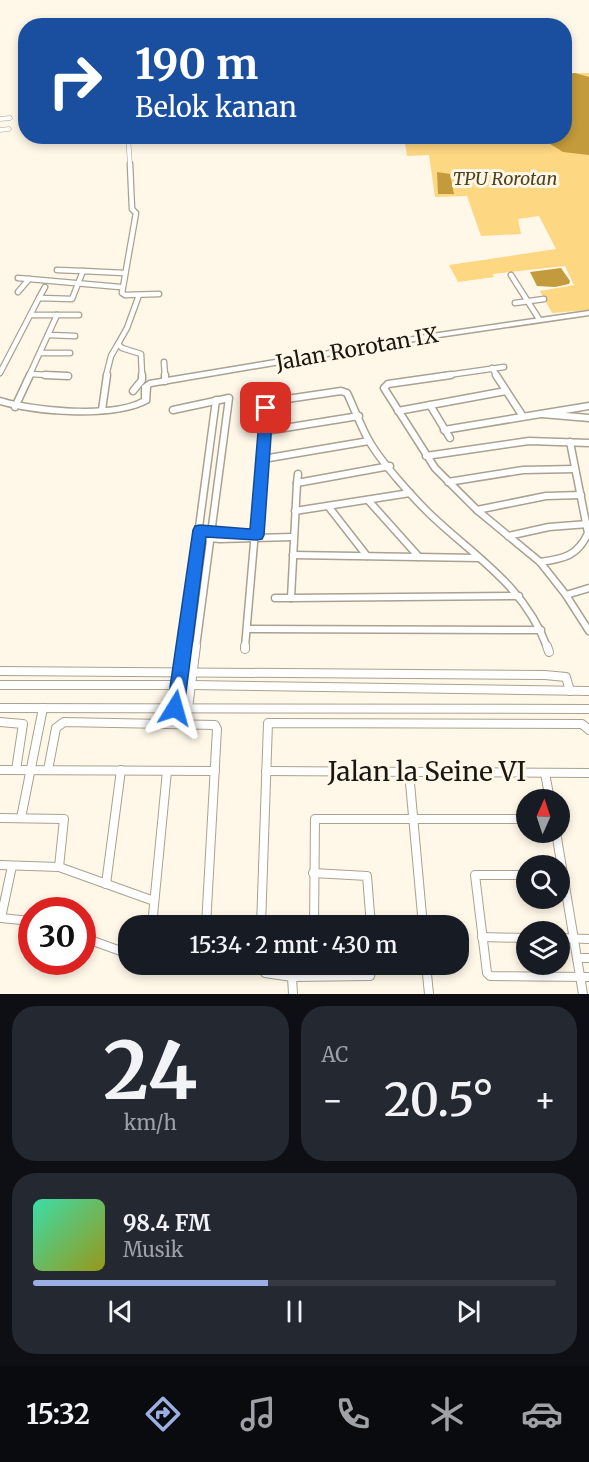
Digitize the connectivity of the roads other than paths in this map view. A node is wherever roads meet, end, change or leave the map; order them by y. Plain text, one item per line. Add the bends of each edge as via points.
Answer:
1 (10, 118) dead end
2 (0, 119) edge
3 (9, 129) dead end
4 (0, 130) edge
5 (128, 144) edge
6 (57, 270) dead end
7 (83, 271) junction
8 (124, 273) dead end
9 (511, 275) dead end
10 (18, 278) dead end
11 (29, 279) junction
12 (78, 283) junction
13 (45, 287) dead end
14 (120, 287) dead end
15 (18, 292) dead end
16 (159, 294) dead end
17 (139, 295) junction
18 (39, 298) junction
19 (544, 298) dead end
20 (72, 299) junction
21 (80, 299) dead end
22 (528, 301) junction
23 (515, 303) dead end
24 (589, 313) edge
25 (31, 315) junction
26 (57, 315) junction
27 (79, 315) dead end
28 (539, 319) junction
29 (48, 335) junction
30 (75, 336) dead end
31 (118, 344) junction
32 (40, 353) junction
33 (70, 353) dead end
34 (164, 362) dead end
35 (504, 367) dead end
36 (492, 368) junction
37 (0, 373) edge
38 (30, 374) junction
39 (68, 376) dead end
40 (165, 381) junction
41 (133, 391) dead end
42 (506, 392) junction
43 (267, 393) dead end
44 (216, 400) junction
45 (0, 401) edge
46 (267, 402) junction
47 (430, 405) junction
48 (589, 406) edge
49 (15, 407) junction
50 (102, 410) junction
51 (173, 410) dead end
52 (398, 411) junction
53 (535, 413) junction
54 (522, 415) junction
55 (359, 416) junction
56 (589, 418) edge
57 (444, 429) junction
58 (266, 431) junction
59 (450, 438) dead end
60 (369, 441) junction
61 (570, 442) junction
62 (589, 443) edge
63 (426, 456) junction
64 (263, 459) junction
65 (390, 466) junction
66 (576, 469) junction
67 (298, 474) dead end
68 (448, 482) junction
69 (297, 483) junction
70 (410, 493) junction
71 (581, 495) junction
72 (368, 500) junction
73 (328, 506) junction
74 (477, 510) junction
75 (295, 511) junction
76 (588, 524) edge
77 (200, 534) junction
78 (211, 535) junction
79 (259, 536) junction
80 (508, 536) junction
81 (294, 537) junction
82 (198, 549) junction
83 (209, 550) junction
84 (293, 555) junction
85 (367, 556) junction
86 (419, 557) junction
87 (479, 558) junction
88 (540, 562) junction
89 (589, 588) edge
90 (566, 595) junction
91 (519, 596) junction
92 (275, 598) dead end
93 (291, 598) junction
94 (248, 629) junction
95 (541, 630) junction
96 (589, 631) edge
97 (245, 649) dead end
98 (549, 652) dead end
99 (0, 671) edge
100 (41, 671) junction
101 (180, 672) junction
102 (193, 672) junction
103 (390, 675) junction
104 (0, 685) edge
105 (40, 685) junction
106 (178, 687) junction
107 (191, 687) junction
108 (390, 688) junction
109 (570, 691) junction
110 (589, 691) edge
111 (176, 705) junction
112 (188, 705) junction
113 (0, 708) edge
114 (43, 708) junction
115 (589, 709) edge
116 (0, 722) edge
117 (589, 730) edge
118 (0, 770) edge
119 (16, 770) junction
120 (31, 770) junction
121 (48, 770) junction
122 (121, 770) junction
123 (167, 771) junction
124 (215, 771) junction
125 (266, 771) junction
126 (409, 772) junction
127 (546, 773) junction
128 (589, 773) edge
129 (548, 789) edge
130 (0, 818) edge
131 (21, 818) junction
132 (414, 818) junction
133 (516, 819) edge
134 (0, 865) edge
135 (12, 866) junction
136 (59, 867) junction
137 (313, 873) junction
138 (516, 875) edge
139 (106, 884) junction
140 (154, 901) junction
141 (568, 909) edge
142 (153, 915) edge
143 (207, 915) edge
144 (261, 915) edge
145 (314, 915) edge
146 (371, 915) edge
147 (422, 915) edge
148 (0, 918) edge
149 (18, 920) edge
150 (482, 937) junction
151 (516, 938) edge
152 (570, 938) edge
153 (574, 938) junction
154 (589, 939) edge
155 (96, 942) edge
156 (118, 950) edge
157 (577, 958) junction
158 (589, 958) edge
159 (278, 975) edge
160 (371, 975) edge
161 (427, 975) edge
162 (314, 976) joint
163 (585, 976) edge
164 (292, 977) junction
165 (292, 994) edge
166 (429, 994) edge
167 (584, 994) edge

1 - 2 street
3 - 4 street
5 - 17 street via 132,209 136,213 122,293
6 - 7 street
7 - 8 street
7 - 12 street
9 - 22 street
10 - 11 street
11 - 12 street
11 - 15 street
12 - 14 street
12 - 20 street
13 - 18 street
16 - 17 street
17 - 31 street via 124,339
18 - 20 street
18 - 25 street
19 - 22 street
20 - 21 street
22 - 23 street
22 - 28 street
24 - 28 street, Jalan Rorotan IX
25 - 26 street
25 - 37 street
26 - 27 street
26 - 29 street
28 - 40 street, Jalan Rorotan IX
29 - 30 street
29 - 32 street
31 - 41 street via 140,354 142,380
31 - 50 street via 110,357
32 - 33 street
32 - 38 street
34 - 40 street
35 - 36 street
36 - 42 street
36 - 52 street via 385,385 384,390
38 - 39 street
38 - 49 street
40 - 50 street, Jalan Rorotan IX via 147,384 146,400 141,405
42 - 47 street
42 - 54 street
43 - 46 street
44 - 51 street
44 - 77 street
44 - 78 street via 229,399
45 - 49 street, Jalan Rorotan IX
46 - 55 street via 344,392
46 - 58 street
47 - 52 street
47 - 57 street
48 - 53 street
49 - 50 street, Jalan Rorotan IX
52 - 63 street
53 - 54 street
53 - 56 street
54 - 57 street
55 - 58 street
55 - 60 street
57 - 59 street
58 - 64 street
60 - 64 street
60 - 65 street
61 - 62 street
61 - 63 street via 529,441
61 - 66 street
63 - 68 street
64 - 79 street
65 - 69 street
65 - 70 street
66 - 68 street via 523,470
66 - 71 street
67 - 69 street
68 - 74 street
69 - 75 street
70 - 72 street
70 - 87 street
71 - 74 street via 546,496
71 - 76 street
72 - 73 street
72 - 86 street
73 - 75 street
73 - 85 street
74 - 80 street
75 - 81 street
76 - 80 street
76 - 88 street via 584,545 575,554
77 - 78 street
77 - 82 street
78 - 79 street
78 - 83 street
79 - 81 street
79 - 94 street
80 - 88 street
81 - 84 street
82 - 83 street
82 - 101 street
83 - 102 street
84 - 85 street
84 - 93 street
85 - 86 street
86 - 87 street
87 - 91 street
88 - 90 street
89 - 90 street
90 - 96 street
91 - 93 street
91 - 95 street
92 - 93 street
94 - 95 street
94 - 97 street
95 - 98 street
99 - 100 street
100 - 101 street
100 - 105 street
101 - 102 street
101 - 106 street
102 - 103 street
102 - 107 street
103 - 108 street
103 - 109 street via 566,676
104 - 105 street
105 - 106 street
106 - 107 street
106 - 111 street
107 - 108 street
107 - 112 street
108 - 109 street
109 - 110 street
111 - 112 street
111 - 114 street
112 - 115 street
113 - 114 street
114 - 120 street
116 - 119 street via 23,724
117 - 125 street via 582,724 269,722
118 - 119 street
119 - 120 street
120 - 121 street
120 - 131 street
121 - 122 street
121 - 124 street via 56,728 64,722 75,722 212,723 218,729
122 - 123 street
122 - 139 street
123 - 124 street
123 - 140 street
124 - 143 street
125 - 126 street, Jalan la Seine VI
125 - 144 street
126 - 127 street, Jalan la Seine VI
126 - 132 street
127 - 128 street, Jalan la Seine VI
127 - 129 street
130 - 131 street
131 - 136 street via 64,819
132 - 133 street
132 - 137 street via 315,819
132 - 147 street
134 - 135 street
135 - 136 street
135 - 148 street
136 - 139 street
137 - 145 street
137 - 146 street via 367,876
138 - 150 street via 475,876
139 - 140 street
140 - 142 street
141 - 153 street
148 - 149 street
150 - 151 street
150 - 163 street via 490,976
152 - 153 street
153 - 154 street
153 - 157 street
155 - 156 street
157 - 158 street
157 - 163 street
159 - 164 street
160 - 162 street
161 - 166 street
162 - 164 street
163 - 167 street
164 - 165 street

